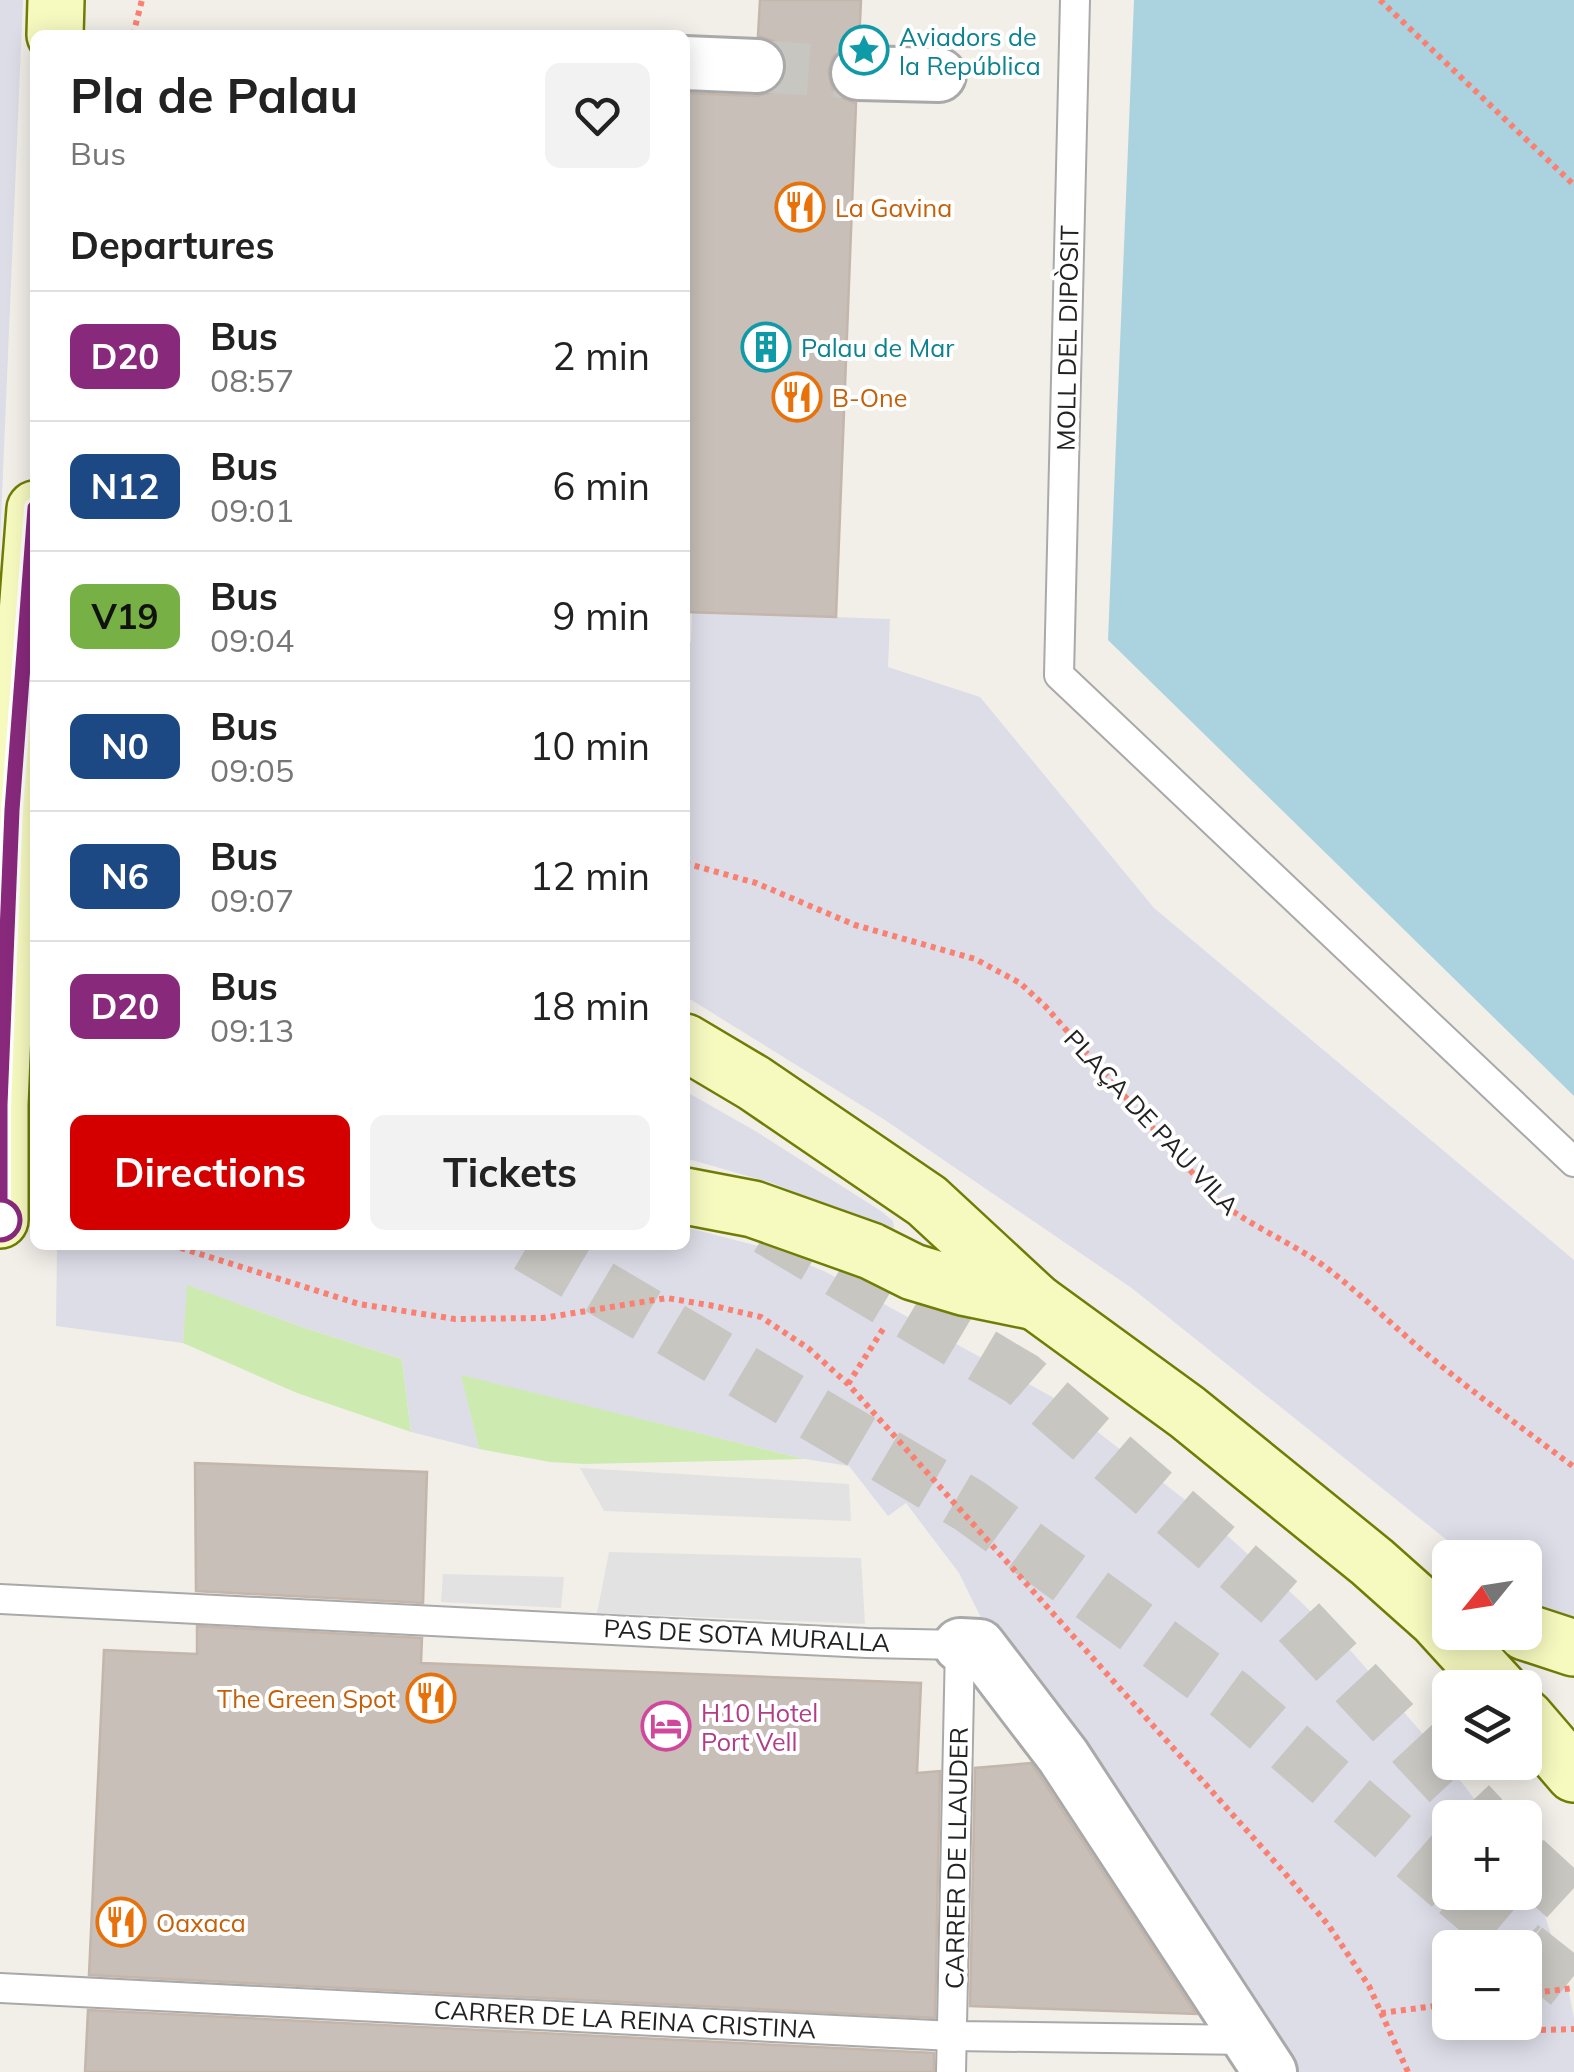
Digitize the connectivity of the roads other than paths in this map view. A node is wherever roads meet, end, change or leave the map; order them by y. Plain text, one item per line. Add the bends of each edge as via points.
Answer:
1 (56, 0) edge
2 (1075, 0) edge
3 (55, 30) edge
4 (690, 63) edge
5 (757, 66) tunnel mouth
6 (858, 73) tunnel mouth
7 (939, 76) dead end
8 (30, 553) edge
9 (21, 631) edge
10 (690, 1045) edge
11 (12, 1066) edge
12 (1574, 1162) edge
13 (690, 1197) edge
14 (0, 1220) edge
15 (1036, 1302) junction
16 (1372, 1562) junction
17 (1432, 1589) edge
18 (0, 1598) edge
19 (1542, 1638) edge
20 (960, 1644) junction
21 (1574, 1648) edge
22 (1483, 1670) edge
23 (1542, 1737) edge
24 (1574, 1774) edge
25 (0, 1988) edge
26 (953, 2036) junction
27 (1260, 2056) edge
28 (951, 2072) edge

1 - 3 main road
2 - 12 lane, MOLL DEL DIPÒSIT via 1059,675
4 - 5 street
6 - 7 street
8 - 9 main road
9 - 11 main road via 12,810
10 - 15 main road via 927,1201
11 - 14 main road
13 - 15 main road via 753,1208 913,1272
15 - 16 main road via 1187,1412
16 - 17 main road
16 - 22 main road
18 - 20 lane, PAS DE SOTA MURALLA
19 - 21 main road
20 - 26 lane, CARRER DE LLAUDER
20 - 27 street via 978,1646 1063,1756
23 - 24 main road
25 - 26 lane, CARRER DE LA REINA CRISTINA
26 - 27 lane, CARRER DE LA REINA CRISTINA
26 - 28 lane, CARRER DE LLAUDER

